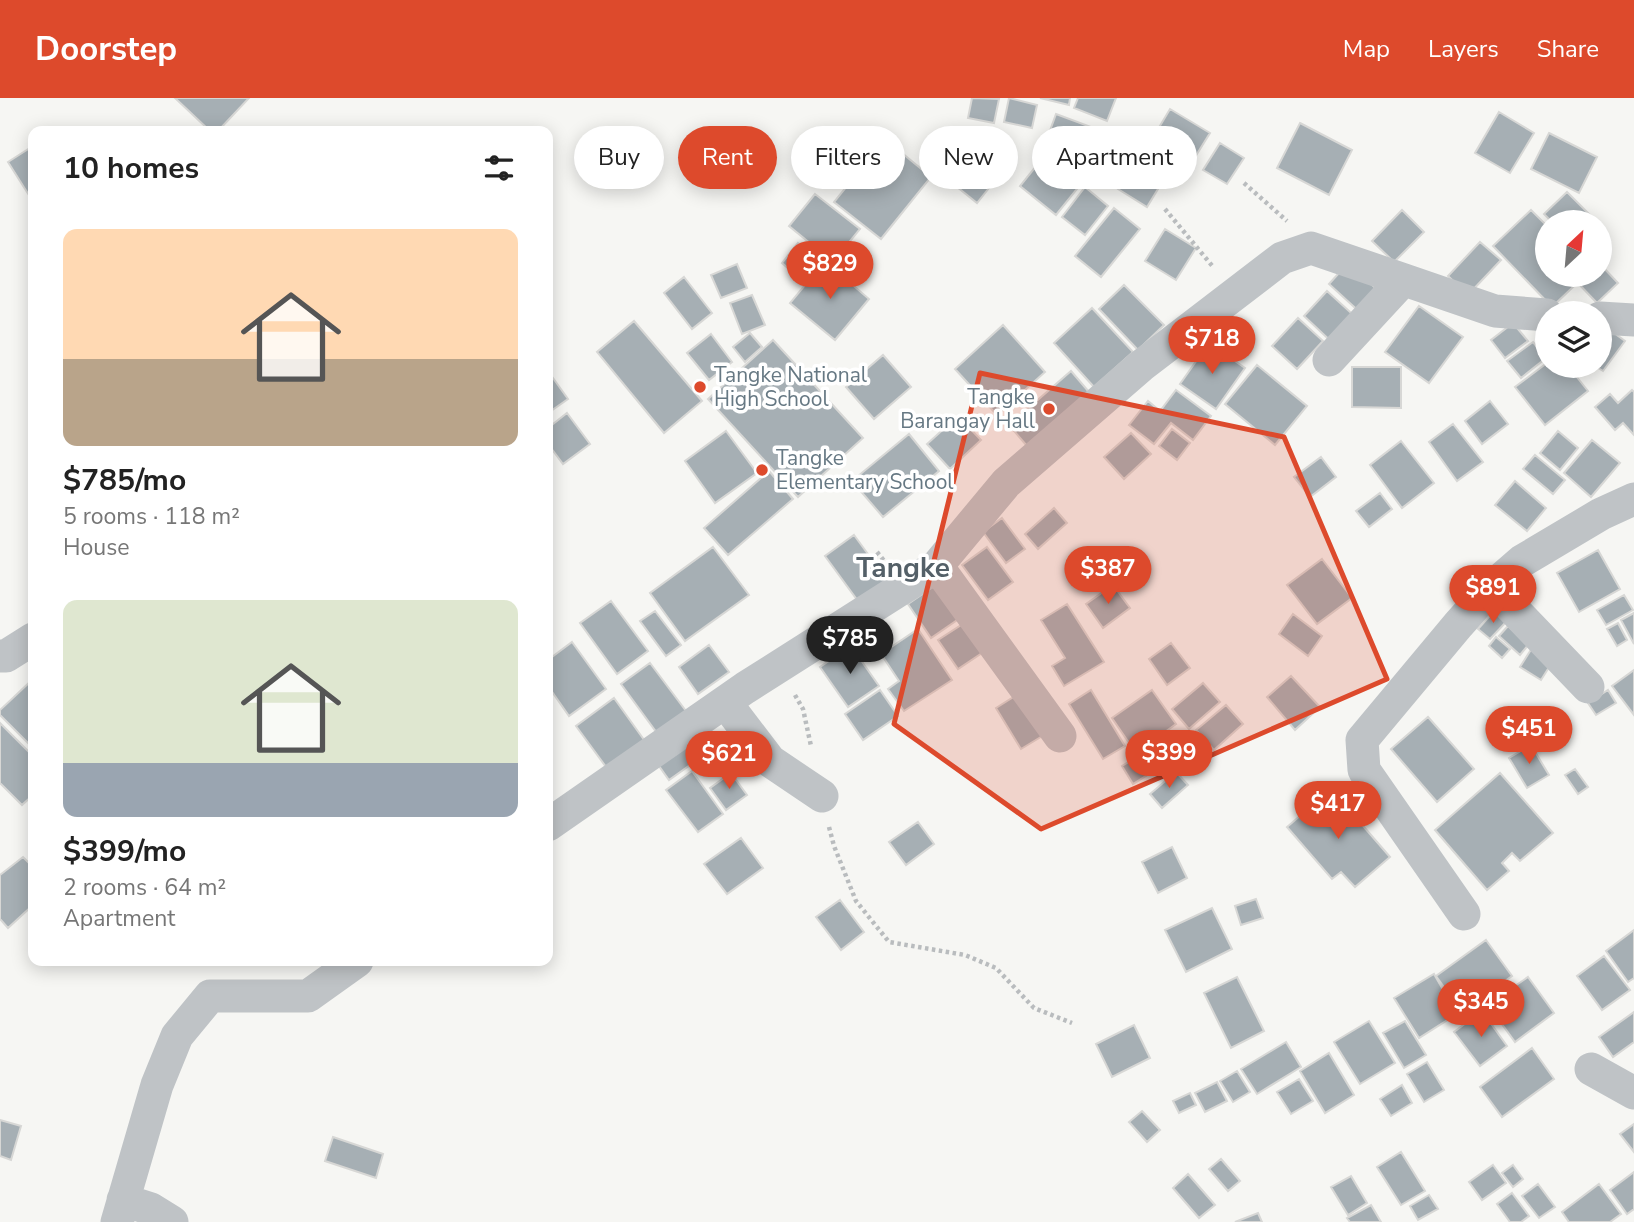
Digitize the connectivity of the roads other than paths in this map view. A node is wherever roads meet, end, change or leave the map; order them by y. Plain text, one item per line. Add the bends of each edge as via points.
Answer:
1 (1403, 279) junction
2 (1535, 314) edge
3 (1612, 319) edge
4 (1634, 320) edge
5 (1329, 360) dead end
6 (1634, 499) edge
7 (937, 566) junction
8 (1492, 587) junction
9 (28, 642) edge
10 (0, 656) edge
11 (1588, 687) dead end
12 (725, 702) junction
13 (1060, 736) dead end
14 (822, 796) road end
15 (553, 822) edge
16 (1464, 914) dead end
17 (349, 966) edge
18 (1591, 1069) dead end
19 (1634, 1093) edge
20 (120, 1211) edge
21 (172, 1222) edge

1 - 2 street via 1495,311
1 - 5 street
1 - 7 street via 1311,248 1282,258 1141,366 1006,483
3 - 4 street
6 - 8 street via 1522,561
7 - 12 street
7 - 13 street
8 - 11 street
8 - 16 street via 1362,740 1364,770
9 - 10 street
12 - 14 street via 770,761
12 - 15 street
17 - 20 street via 307,996 210,996 177,1036 157,1085
18 - 19 street
20 - 21 street via 151,1209

